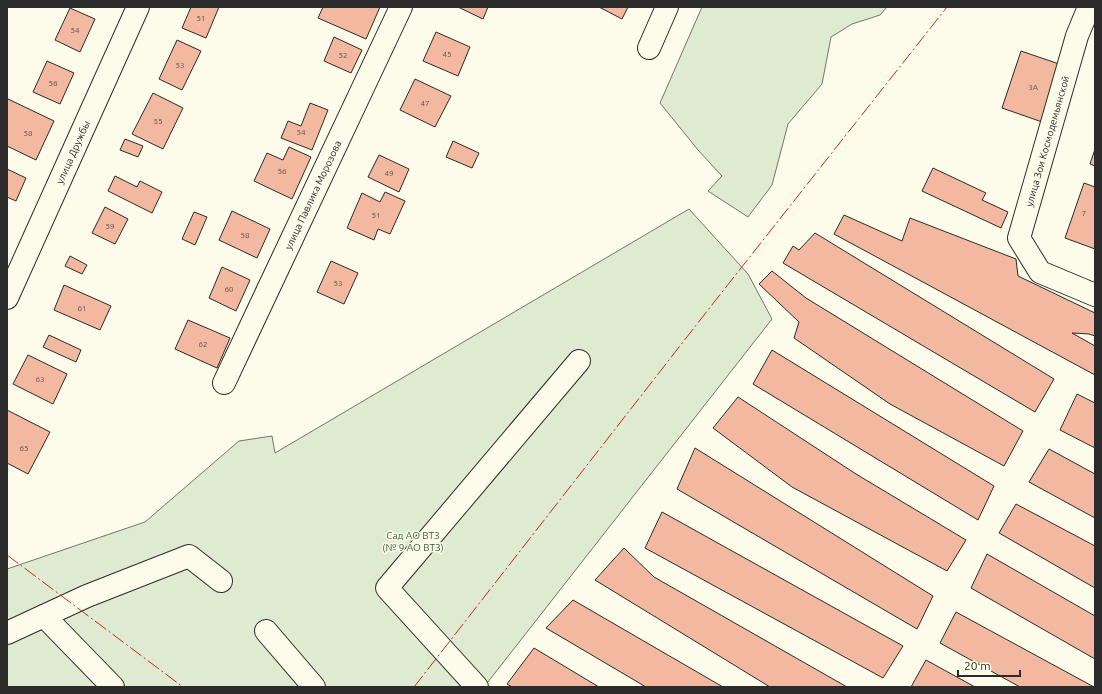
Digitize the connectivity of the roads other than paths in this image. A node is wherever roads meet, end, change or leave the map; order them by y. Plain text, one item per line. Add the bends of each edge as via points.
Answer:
1 (138, 7) edge
2 (401, 7) edge
3 (667, 7) edge
4 (1089, 7) edge
5 (649, 48) dead end
6 (1095, 295) edge
7 (7, 298) edge
8 (579, 361) dead end
9 (224, 383) dead end
10 (221, 581) dead end
11 (44, 616) junction
12 (266, 631) dead end
13 (7, 633) edge
14 (113, 687) edge
15 (314, 687) edge
16 (477, 687) edge

1 - 7 street, улица Дружбы
2 - 9 street, улица Павлика Морозова
3 - 5 street
4 - 6 street, улица Зои Космодемьянской via 1076,36 1019,238 1040,272
8 - 16 street via 387,588
10 - 11 street via 189,556 87,596
11 - 13 street
11 - 14 street
12 - 15 street

